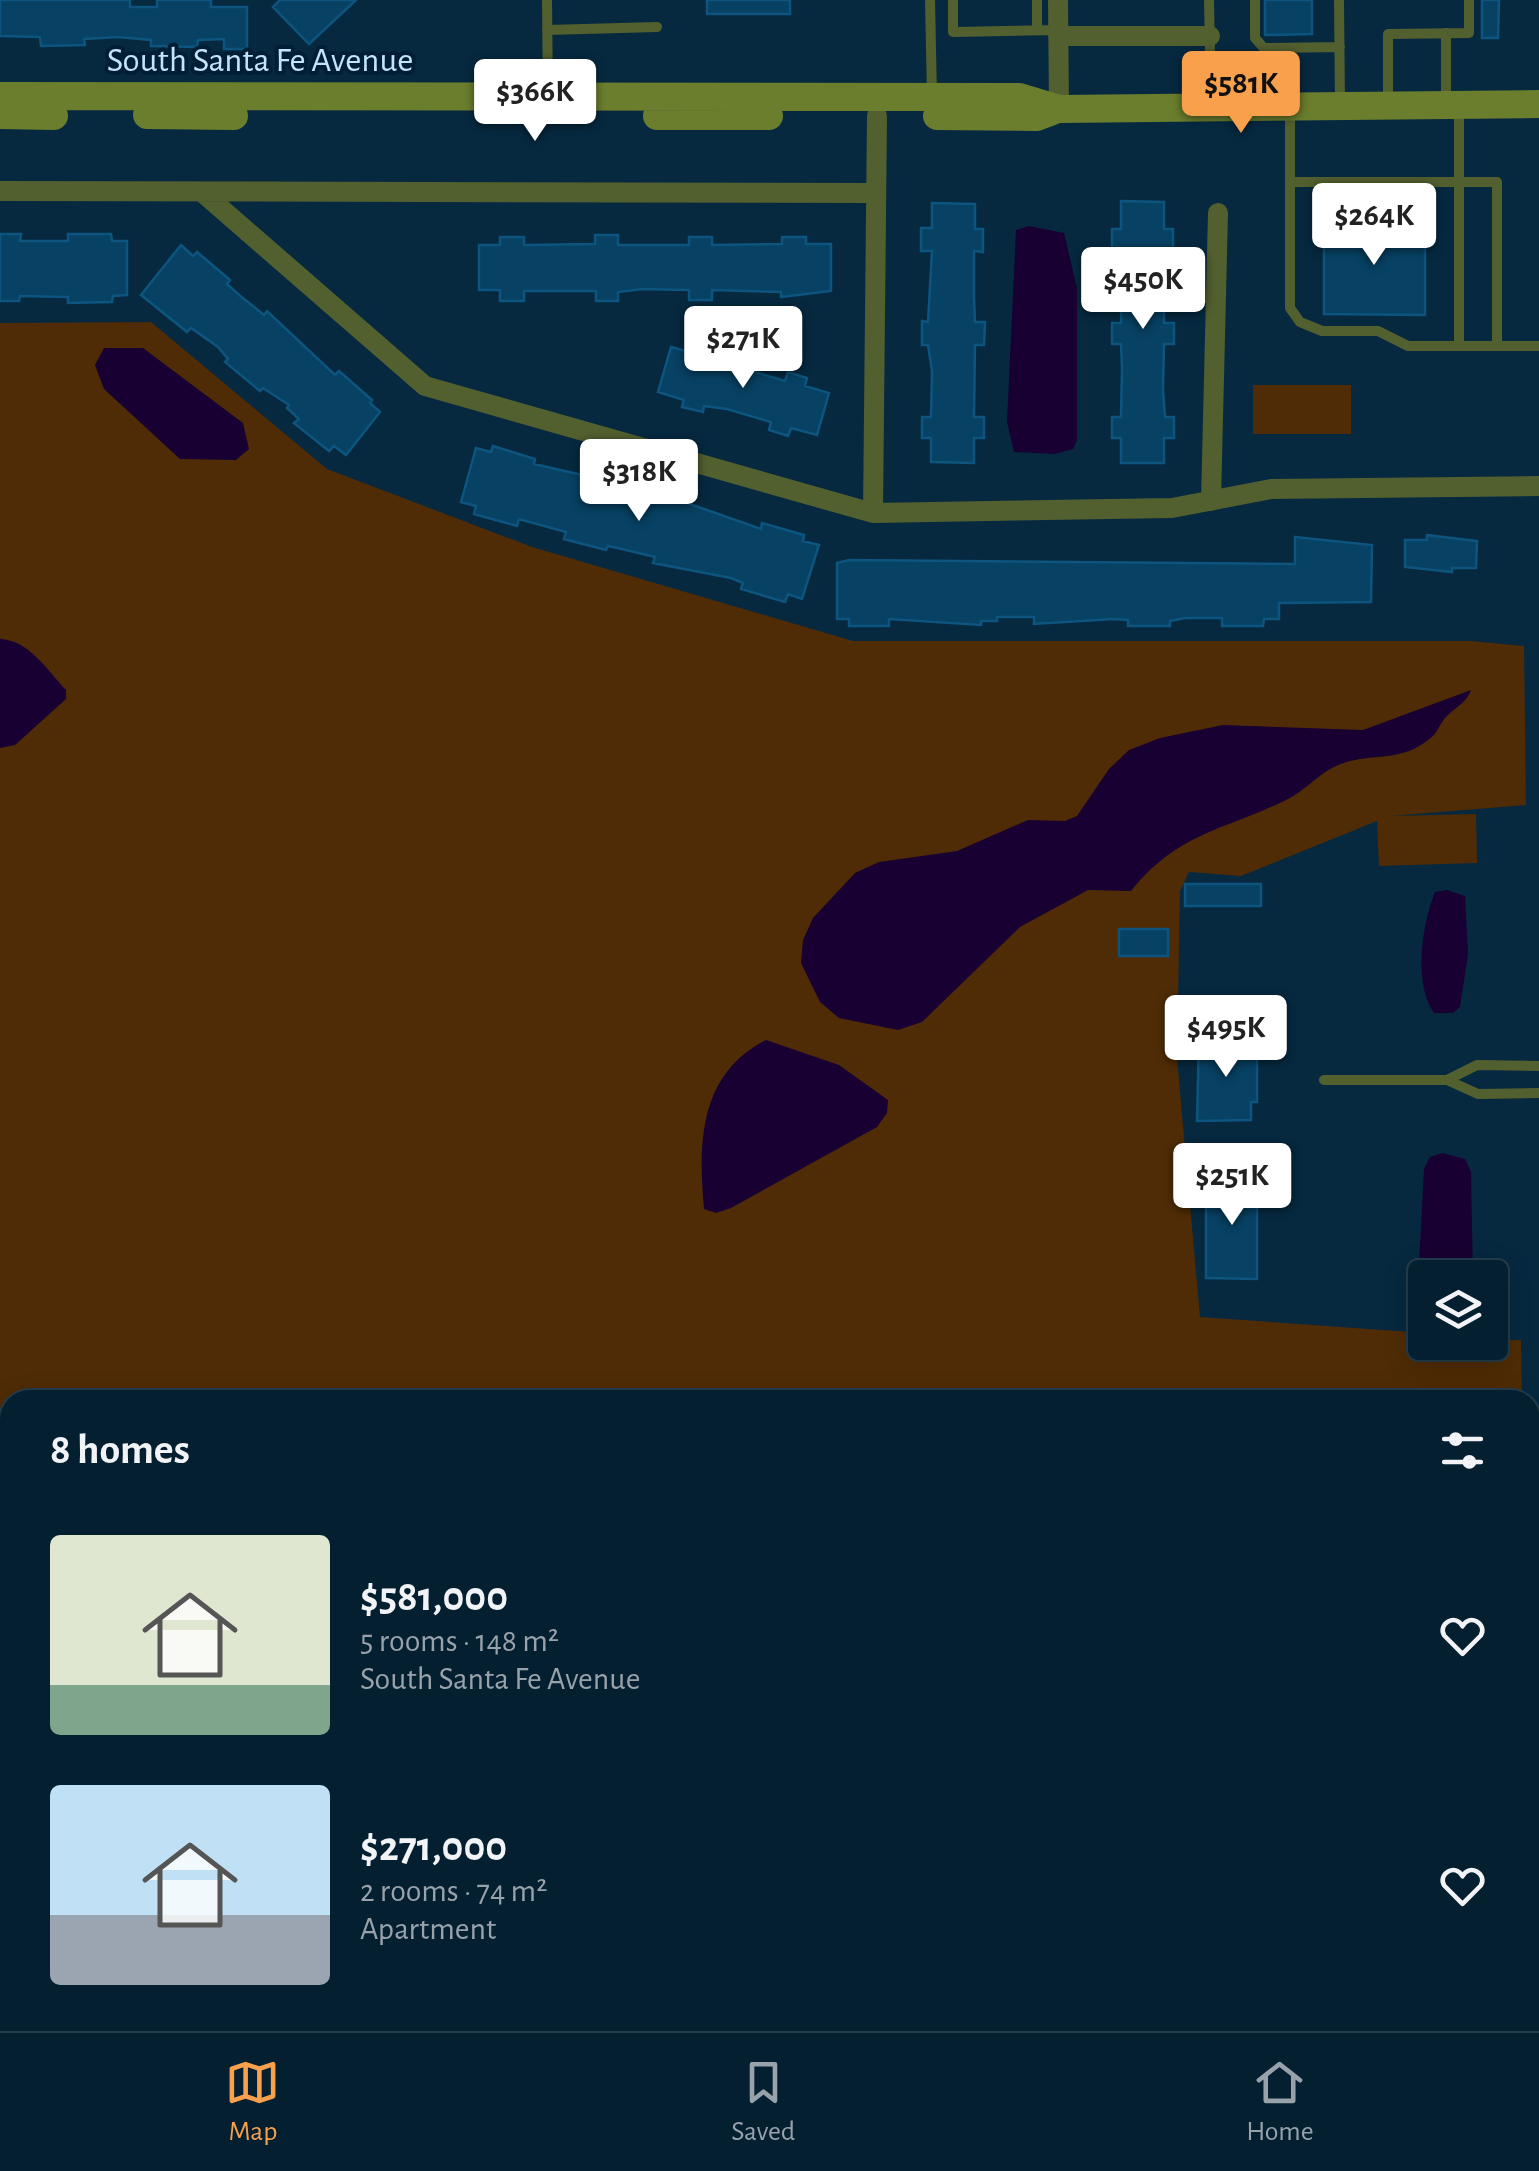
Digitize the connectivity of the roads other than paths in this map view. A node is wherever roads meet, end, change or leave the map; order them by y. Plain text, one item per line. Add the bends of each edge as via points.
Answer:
1 (548, 0) edge
2 (930, 0) edge
3 (953, 0) edge
4 (1037, 0) edge
5 (1058, 0) edge
6 (1209, 0) edge
7 (1255, 0) edge
8 (1339, 0) edge
9 (1469, 0) edge
10 (657, 27) dead end
11 (548, 30) junction
12 (1051, 32) junction
13 (1446, 33) junction
14 (1210, 36) junction
15 (1340, 47) junction
16 (1264, 48) junction
17 (0, 96) edge
18 (548, 97) junction
19 (932, 98) junction
20 (1452, 104) junction
21 (1539, 104) edge
22 (1388, 105) junction
23 (1340, 106) junction
24 (1280, 107) junction
25 (1210, 108) junction
26 (1059, 109) junction
27 (0, 116) edge
28 (878, 116) junction
29 (1290, 182) junction
30 (1460, 182) junction
31 (0, 191) edge
32 (202, 192) junction
33 (874, 193) junction
34 (1218, 213) dead end
35 (1458, 346) junction
36 (1496, 346) junction
37 (1539, 346) edge
38 (1539, 486) edge
39 (1212, 501) junction
40 (873, 513) junction
41 (1539, 1066) edge
42 (1324, 1080) dead end
43 (1447, 1080) junction
44 (1539, 1093) edge

1 - 11 lane
2 - 19 lane
3 - 12 lane via 954,32
4 - 12 lane
5 - 12 street
6 - 14 lane
7 - 16 lane via 1255,38
8 - 15 lane
9 - 13 lane via 1469,33
10 - 11 lane
11 - 18 lane
12 - 14 street
12 - 26 street
13 - 20 lane
13 - 22 lane via 1388,34
14 - 25 lane
15 - 16 lane
15 - 23 lane
16 - 24 lane
17 - 18 main road, South Santa Fe Avenue
18 - 19 main road, South Santa Fe Avenue
19 - 26 main road, South Santa Fe Avenue via 1019,97
20 - 21 main road, South Santa Fe Avenue
20 - 22 main road, South Santa Fe Avenue
20 - 30 lane
22 - 23 main road, South Santa Fe Avenue
23 - 24 main road, South Santa Fe Avenue
24 - 25 main road, South Santa Fe Avenue
24 - 29 lane
25 - 26 main road, South Santa Fe Avenue
26 - 28 main road, South Santa Fe Avenue via 1037,117
27 - 28 main road, South Santa Fe Avenue
28 - 33 street
29 - 30 lane
29 - 35 lane via 1290,308 1300,322 1322,331 1378,330 1408,346
30 - 35 lane
30 - 36 lane via 1496,182
31 - 32 street
32 - 33 street
32 - 40 street via 426,386
33 - 40 street
34 - 39 street
35 - 36 lane
36 - 37 lane
38 - 39 street via 1271,490
39 - 40 street via 1172,508
41 - 43 lane via 1478,1065
42 - 43 lane
43 - 44 lane via 1478,1094

